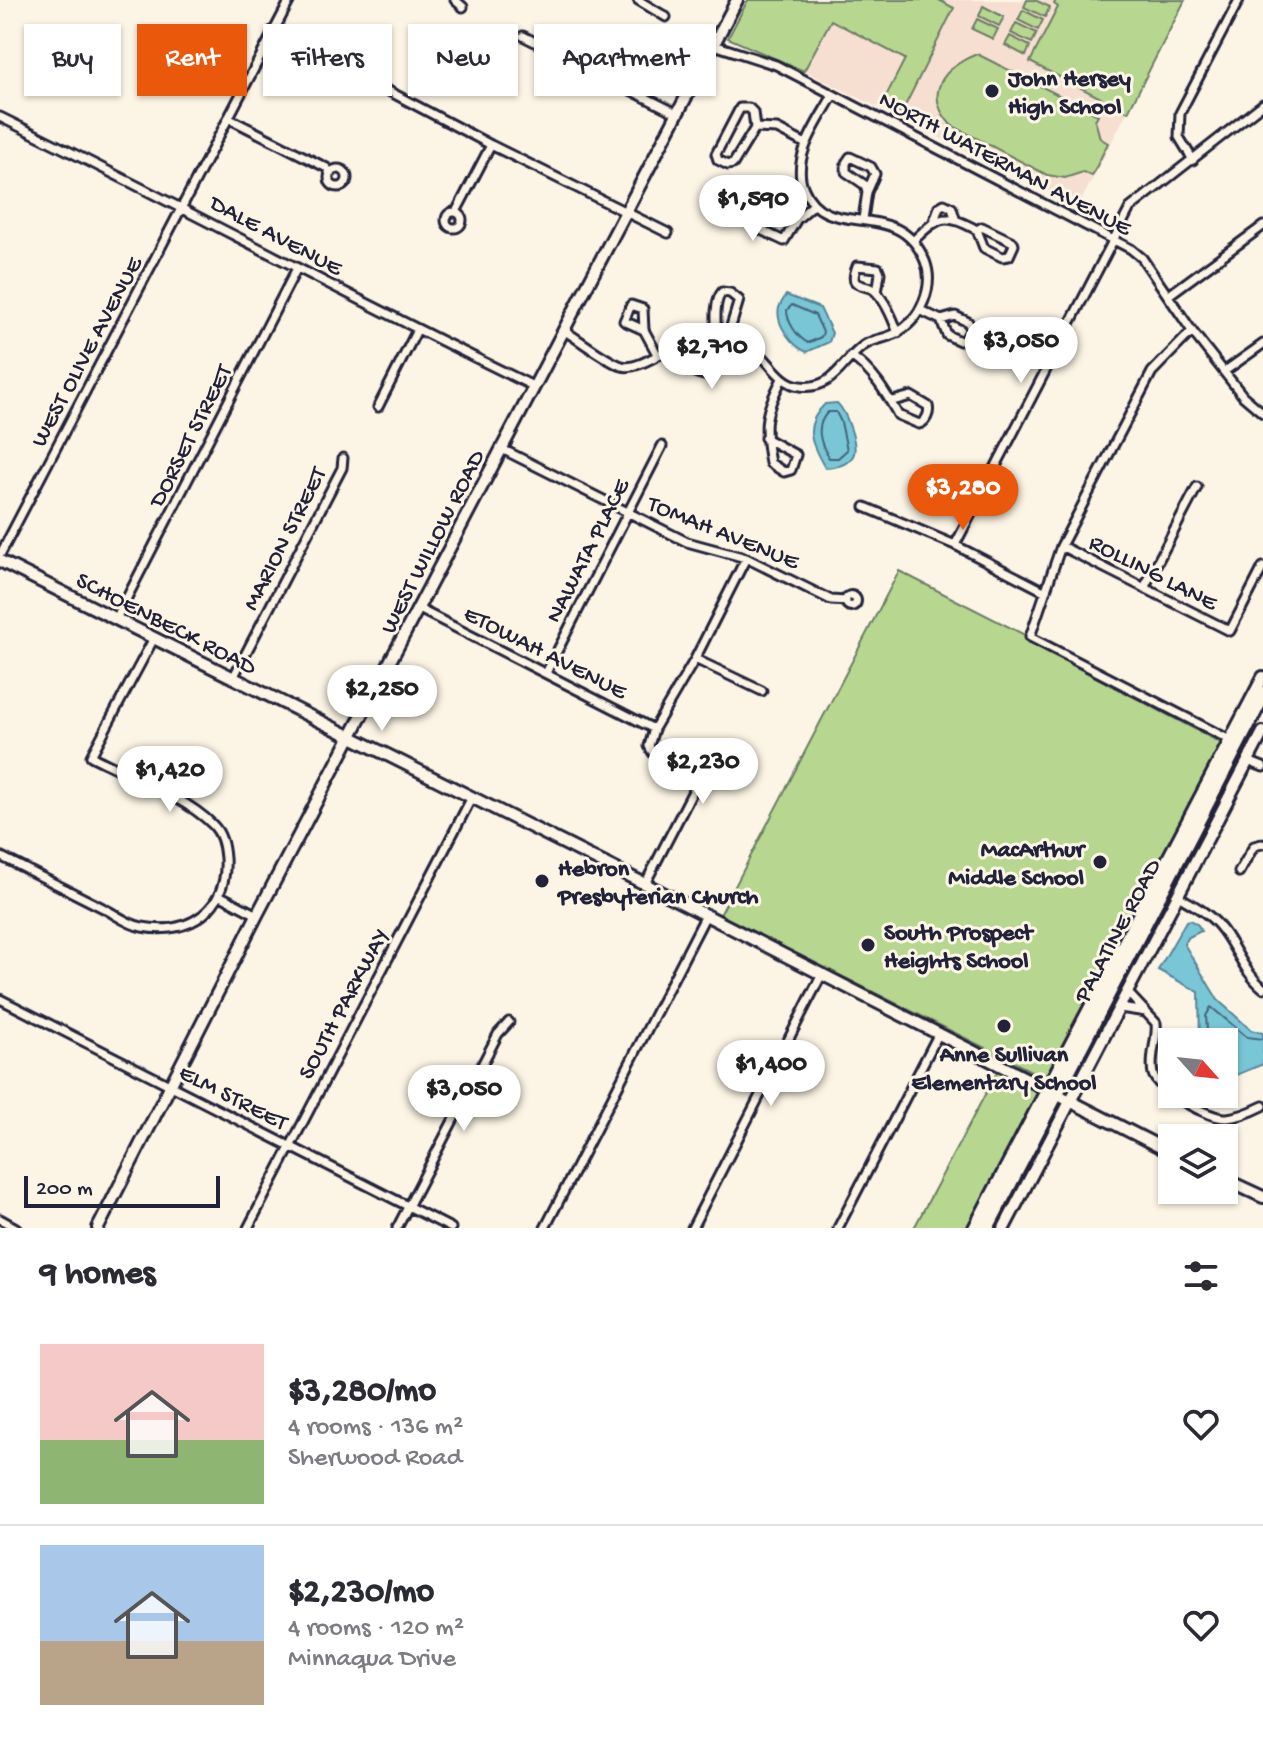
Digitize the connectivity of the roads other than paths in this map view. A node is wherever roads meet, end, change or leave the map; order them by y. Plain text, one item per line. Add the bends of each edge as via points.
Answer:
1 (290, 0) edge
2 (455, 0) edge
3 (638, 0) edge
4 (737, 0) edge
5 (1239, 0) edge
6 (463, 7) dead end
7 (666, 17) dead end
8 (276, 24) edge
9 (523, 36) dead end
10 (716, 41) edge
11 (716, 46) edge
12 (263, 50) edge
13 (392, 93) edge
14 (833, 95) junction
15 (687, 96) edge
16 (1263, 104) edge
17 (678, 114) junction
18 (0, 117) edge
19 (228, 118) junction
20 (755, 128) junction
21 (806, 144) junction
22 (491, 145) junction
23 (1193, 160) junction
24 (330, 174) dead end
25 (867, 192) junction
26 (813, 205) junction
27 (182, 207) junction
28 (627, 211) junction
29 (456, 212) dead end
30 (955, 218) junction
31 (797, 219) junction
32 (863, 219) junction
33 (934, 221) junction
34 (1263, 226) edge
35 (977, 230) junction
36 (668, 233) dead end
37 (1115, 239) junction
38 (914, 240) junction
39 (297, 268) junction
40 (877, 293) dead end
41 (1169, 295) junction
42 (920, 310) junction
43 (941, 320) dead end
44 (417, 330) junction
45 (644, 330) dead end
46 (565, 331) junction
47 (1192, 331) junction
48 (719, 333) junction
49 (729, 333) junction
50 (898, 333) junction
51 (1263, 344) edge
52 (677, 345) junction
53 (657, 354) junction
54 (851, 356) junction
55 (1225, 371) junction
56 (782, 379) junction
57 (535, 387) junction
58 (893, 401) junction
59 (378, 407) dead end
60 (1263, 413) edge
61 (765, 438) junction
62 (662, 446) dead end
63 (502, 449) junction
64 (343, 458) dead end
65 (1197, 487) dead end
66 (865, 507) dead end
67 (627, 513) junction
68 (955, 545) junction
69 (1061, 546) junction
70 (0, 555) edge
71 (746, 558) junction
72 (0, 561) edge
73 (1263, 567) edge
74 (1144, 588) junction
75 (1044, 591) junction
76 (846, 601) dead end
77 (419, 609) junction
78 (116, 619) junction
79 (154, 638) junction
80 (695, 659) junction
81 (546, 673) junction
82 (1263, 677) edge
83 (233, 678) junction
84 (762, 691) dead end
85 (1262, 697) edge
86 (1263, 715) edge
87 (654, 729) junction
88 (1263, 732) edge
89 (352, 737) junction
90 (1230, 740) junction
91 (1248, 761) junction
92 (1263, 767) edge
93 (472, 797) junction
94 (1182, 832) junction
95 (1263, 836) edge
96 (1262, 844) edge
97 (1263, 850) edge
98 (0, 856) edge
99 (1239, 872) dead end
100 (645, 884) junction
101 (219, 895) junction
102 (1178, 896) junction
103 (257, 915) junction
104 (706, 915) junction
105 (822, 974) junction
106 (1263, 988) edge
107 (1128, 993) junction
108 (0, 999) edge
109 (1120, 1008) junction
110 (1148, 1013) junction
111 (509, 1022) dead end
112 (939, 1033) junction
113 (171, 1086) junction
114 (1059, 1094) junction
115 (1263, 1106) edge
116 (1158, 1146) edge
117 (289, 1147) junction
118 (1238, 1185) edge
119 (1263, 1197) edge
120 (408, 1207) junction
121 (0, 1219) edge
122 (16, 1228) edge
123 (98, 1228) edge
124 (248, 1228) edge
125 (397, 1228) edge
126 (451, 1228) edge
127 (545, 1228) edge
128 (692, 1228) edge
129 (838, 1228) edge
130 (974, 1228) edge
131 (986, 1228) edge
132 (993, 1228) edge
133 (1004, 1228) edge

1 - 8 street, WEST OLIVE AVENUE
2 - 6 street
3 - 7 street
4 - 10 street, WEST WILLOW ROAD
5 - 23 street via 1180,113 1179,137
9 - 17 street
11 - 14 street, NORTH WATERMAN AVENUE via 776,65
12 - 19 street, WEST OLIVE AVENUE
13 - 22 street
14 - 21 street
14 - 37 street, NORTH WATERMAN AVENUE
15 - 17 street, WEST WILLOW ROAD
16 - 23 street
17 - 28 street, WEST WILLOW ROAD
18 - 27 street, DALE AVENUE
19 - 24 street
19 - 27 street, WEST OLIVE AVENUE
20 - 20 street via 753,112 740,108 716,159 733,164
20 - 21 street via 777,129
21 - 26 street via 800,163 802,187
22 - 28 street
22 - 29 street
23 - 37 street via 1130,208
25 - 25 street via 874,170 850,157 846,172
25 - 32 street
26 - 31 street
26 - 32 street via 833,217
27 - 39 street, DALE AVENUE
27 - 70 street, WEST OLIVE AVENUE
28 - 36 street
28 - 46 street, WEST WILLOW ROAD
30 - 33 street
30 - 33 street via 944,204
30 - 35 street
31 - 31 street via 779,217 763,231 784,241
32 - 38 street via 901,229
33 - 38 street
34 - 41 street
35 - 35 street via 984,248 1009,256 1013,242 985,227
37 - 41 street, NORTH WATERMAN AVENUE via 1142,258
37 - 68 street
38 - 42 street via 926,262 929,285
39 - 44 street, DALE AVENUE
39 - 78 street, DORSET STREET
40 - 50 street
41 - 47 street, NORTH WATERMAN AVENUE
42 - 43 street
42 - 50 street
44 - 57 street, DALE AVENUE
44 - 59 street
45 - 53 street
46 - 53 street via 622,366 640,365
46 - 57 street, WEST WILLOW ROAD
47 - 55 street, NORTH WATERMAN AVENUE
47 - 69 street via 1152,372
48 - 49 street
48 - 49 street via 716,301 726,291 739,300
48 - 52 street
48 - 52 street via 717,365 708,376 697,373
49 - 56 street via 761,352
50 - 54 street via 865,343
51 - 55 street
52 - 53 street
54 - 56 street via 838,375 819,384 800,386
54 - 58 street
55 - 60 street, NORTH WATERMAN AVENUE
56 - 61 street via 770,403
57 - 63 street, WEST WILLOW ROAD
58 - 58 street via 898,415 922,424 928,406 911,396
61 - 61 street via 770,463 784,472 791,470 796,455
62 - 67 street, NAWATA PLACE
63 - 67 street, TOMAH AVENUE
63 - 77 street, WEST WILLOW ROAD
64 - 83 street, MARION STREET
65 - 74 street
66 - 68 street
67 - 71 street, TOMAH AVENUE via 687,542
67 - 81 street, NAWATA PLACE
68 - 75 street
69 - 74 street, ROLLING LANE
69 - 75 street
71 - 76 street, TOMAH AVENUE via 831,600
71 - 80 street
72 - 78 street, SCHOENBECK ROAD
73 - 74 street, ROLLING LANE via 1230,631
75 - 90 street via 1030,637
77 - 81 street, ETOWAH AVENUE
77 - 89 street, WEST WILLOW ROAD
78 - 79 street, SCHOENBECK ROAD
79 - 83 street, SCHOENBECK ROAD
79 - 101 street via 91,756 196,810 216,828 224,845 226,875
80 - 84 street
80 - 87 street
81 - 87 street, ETOWAH AVENUE
82 - 90 street
83 - 89 street, SCHOENBECK ROAD
85 - 94 highway
85 - 114 highway, PALATINE ROAD
86 - 114 highway, PALATINE ROAD
87 - 100 street via 649,746 655,759 688,778 694,789
88 - 91 street
89 - 93 street, SCHOENBECK ROAD
89 - 103 street, WEST WILLOW ROAD
90 - 94 street
91 - 92 street
91 - 102 street
93 - 100 street, SCHOENBECK ROAD
93 - 117 street, SOUTH PARKWAY
94 - 114 street
95 - 96 street
96 - 97 street
96 - 99 street via 1254,846
98 - 101 street via 139,927 186,925 205,914
100 - 104 street, SCHOENBECK ROAD
101 - 103 street
102 - 106 street via 1212,918
102 - 107 street
103 - 113 street, WEST WILLOW ROAD
104 - 105 street, SCHOENBECK ROAD
104 - 127 street
105 - 112 street, SCHOENBECK ROAD
105 - 128 street
107 - 109 street
107 - 110 street
108 - 113 street, ELM STREET
109 - 110 street
109 - 114 street
110 - 115 street via 1157,1028 1152,1065 1160,1087 1223,1118
111 - 120 street
112 - 114 street, SCHOENBECK ROAD
112 - 129 street
113 - 117 street, ELM STREET
113 - 123 street, WEST WILLOW ROAD
114 - 116 street, SCHOENBECK ROAD
114 - 130 street
114 - 131 highway, PALATINE ROAD
114 - 132 highway, PALATINE ROAD
114 - 133 street
117 - 120 street, ELM STREET
117 - 124 street, SOUTH PARKWAY
118 - 119 street
120 - 125 street
120 - 126 street, ELM STREET
121 - 122 street

